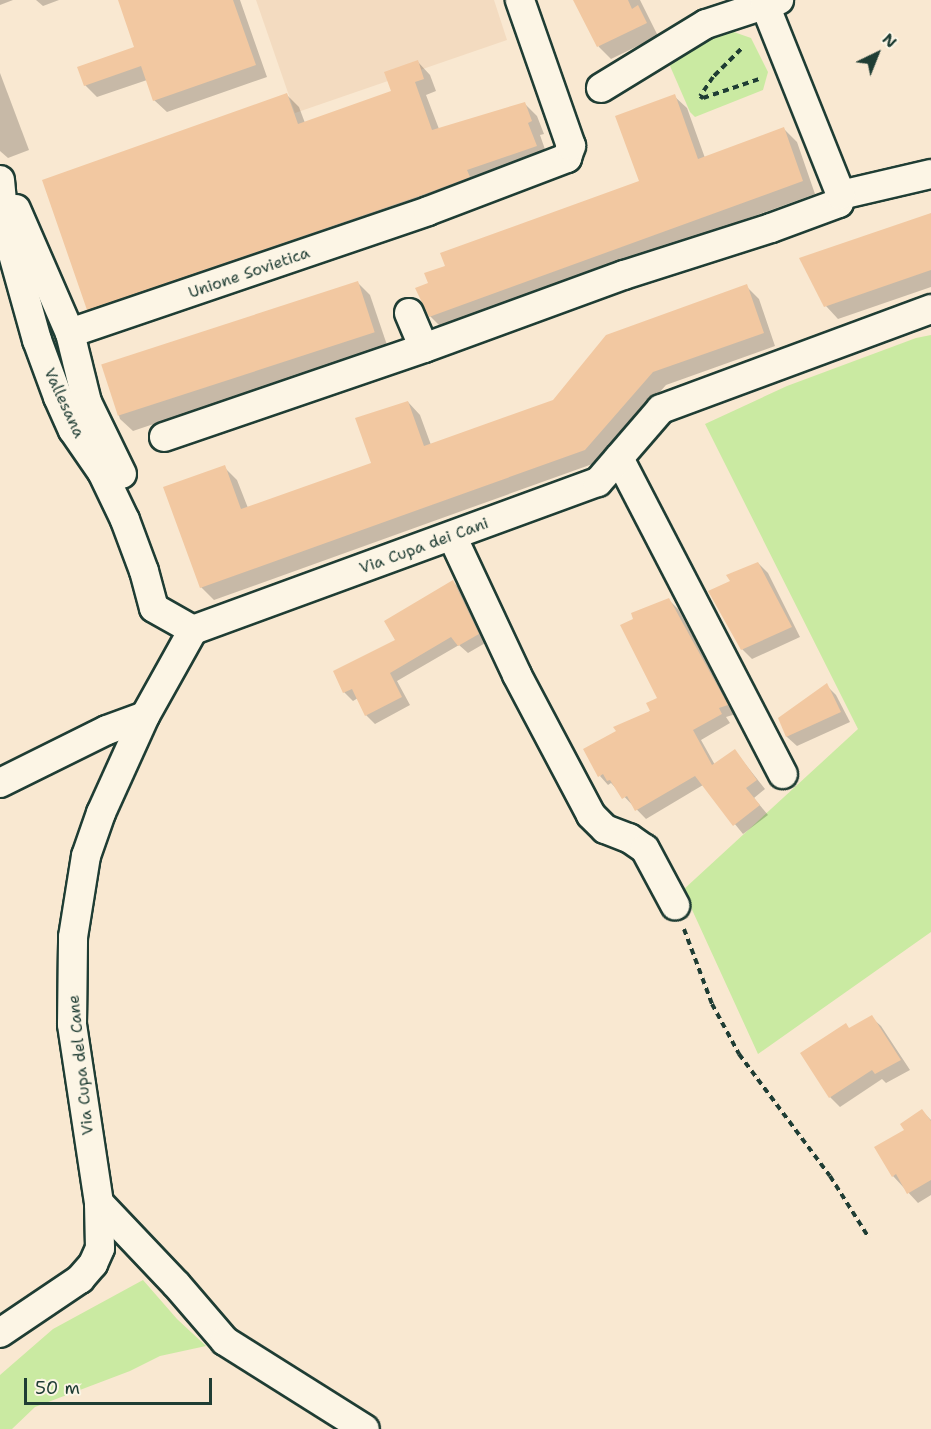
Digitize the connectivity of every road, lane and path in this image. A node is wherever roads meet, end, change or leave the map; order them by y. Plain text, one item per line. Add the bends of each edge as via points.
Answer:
1 (520, 0) edge
2 (772, 2) edge
3 (741, 50) dead end
4 (762, 78) dead end
5 (601, 88) dead end
6 (0, 172) edge
7 (931, 174) edge
8 (0, 180) edge
9 (841, 195) junction
10 (931, 309) edge
11 (409, 313) dead end
12 (70, 333) junction
13 (424, 348) junction
14 (164, 437) dead end
15 (618, 458) junction
16 (452, 536) junction
17 (193, 630) junction
18 (145, 716) junction
19 (783, 774) dead end
20 (0, 783) edge
21 (675, 905) joint
22 (99, 1203) junction
23 (869, 1238) dead end
24 (0, 1333) edge
25 (365, 1429) edge

1 - 12 street, Unione Sovietica via 571,146 567,158 428,211
2 - 5 street via 706,24
2 - 9 street
3 - 4 path via 700,96
6 - 12 street
7 - 9 street
8 - 17 street, Vallesana via 4,222 37,340 58,397 120,511 154,608
9 - 13 street via 839,203 771,228 624,275
10 - 15 street, Via Cupa dei Cani via 661,409
11 - 13 street
12 - 17 street via 87,402 127,483 166,593 179,617
13 - 14 street
15 - 16 street, Via Cupa dei Cani via 598,482
15 - 19 street
16 - 17 street, Via Cupa dei Cani
16 - 21 street via 517,675 591,815 605,829 645,849
17 - 18 street, Via Cupa del Cane
18 - 20 street via 106,730
18 - 22 street, Via Cupa del Cane via 86,856 73,937 72,1024
21 - 23 path via 712,1004 739,1054 831,1176
22 - 24 street, Via Cupa del Cane via 100,1248 93,1264 80,1279
22 - 25 street via 225,1341

